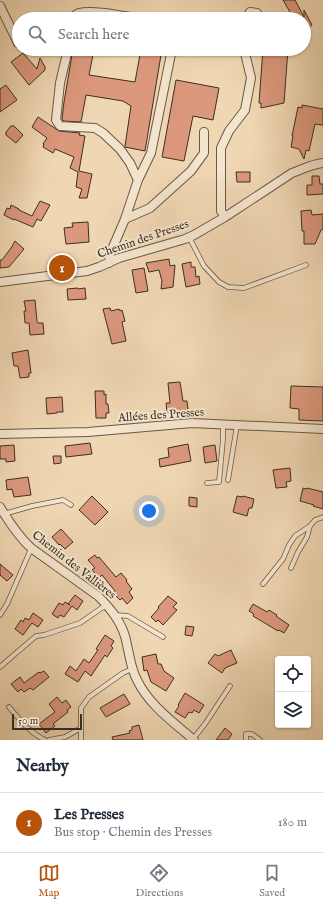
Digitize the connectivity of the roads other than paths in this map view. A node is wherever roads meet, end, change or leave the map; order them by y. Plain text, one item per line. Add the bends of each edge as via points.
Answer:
1 (0, 6) edge
2 (85, 12) edge
3 (98, 12) edge
4 (12, 31) edge
5 (66, 56) edge
6 (171, 56) edge
7 (246, 56) edge
8 (204, 132) dead end
9 (323, 163) edge
10 (138, 180) junction
11 (225, 217) junction
12 (125, 219) junction
13 (189, 237) junction
14 (109, 263) junction
15 (306, 266) dead end
16 (0, 282) edge
17 (223, 424) junction
18 (237, 425) junction
19 (323, 429) edge
20 (0, 434) edge
21 (228, 480) dead end
22 (207, 483) dead end
23 (71, 506) dead end
24 (2, 510) edge
25 (323, 517) edge
26 (310, 526) junction
27 (31, 548) junction
28 (291, 568) dead end
29 (264, 584) dead end
30 (107, 604) junction
31 (0, 615) edge
32 (115, 615) junction
33 (163, 637) dead end
34 (0, 667) edge
35 (132, 669) junction
36 (230, 686) dead end
37 (9, 707) dead end
38 (81, 728) junction
39 (45, 740) edge
40 (49, 740) edge
41 (81, 740) edge
42 (193, 740) edge
43 (246, 740) edge
44 (260, 740) edge

1 - 4 street
2 - 3 street
5 - 10 street via 56,120 60,126 95,128 103,133 120,149
6 - 10 street via 151,153
7 - 11 street via 251,78 244,110 221,148 221,210
8 - 12 street via 204,153 191,171 150,208
9 - 11 street, Chemin des Presses via 292,174
10 - 12 street
11 - 13 street, Chemin des Presses
12 - 14 street via 110,254
13 - 14 street, Chemin des Presses
13 - 15 lane via 204,266 218,282 228,287 244,288
14 - 16 street, Chemin des Presses via 87,270
17 - 18 street, Allées des Presses
17 - 20 street, Allées des Presses via 192,422 88,432
17 - 22 lane via 219,482
18 - 19 street, Allées des Presses
18 - 21 lane
23 - 24 lane via 63,500
24 - 27 street, Chemin des Vallières via 17,534
25 - 26 lane via 315,520
26 - 28 lane
26 - 29 lane via 295,536 284,559
27 - 30 street, Chemin des Vallières
27 - 31 lane
30 - 32 street, Chemin des Vallières
30 - 34 lane via 80,623 36,636
32 - 33 lane via 128,616
32 - 35 street, Chemin des Vallières via 126,636
35 - 38 lane via 89,697 81,708
35 - 42 street, Chemin des Vallières via 144,692
36 - 42 lane
37 - 39 lane via 38,737
38 - 40 lane via 65,737
38 - 41 lane
43 - 44 lane via 246,734 252,734

